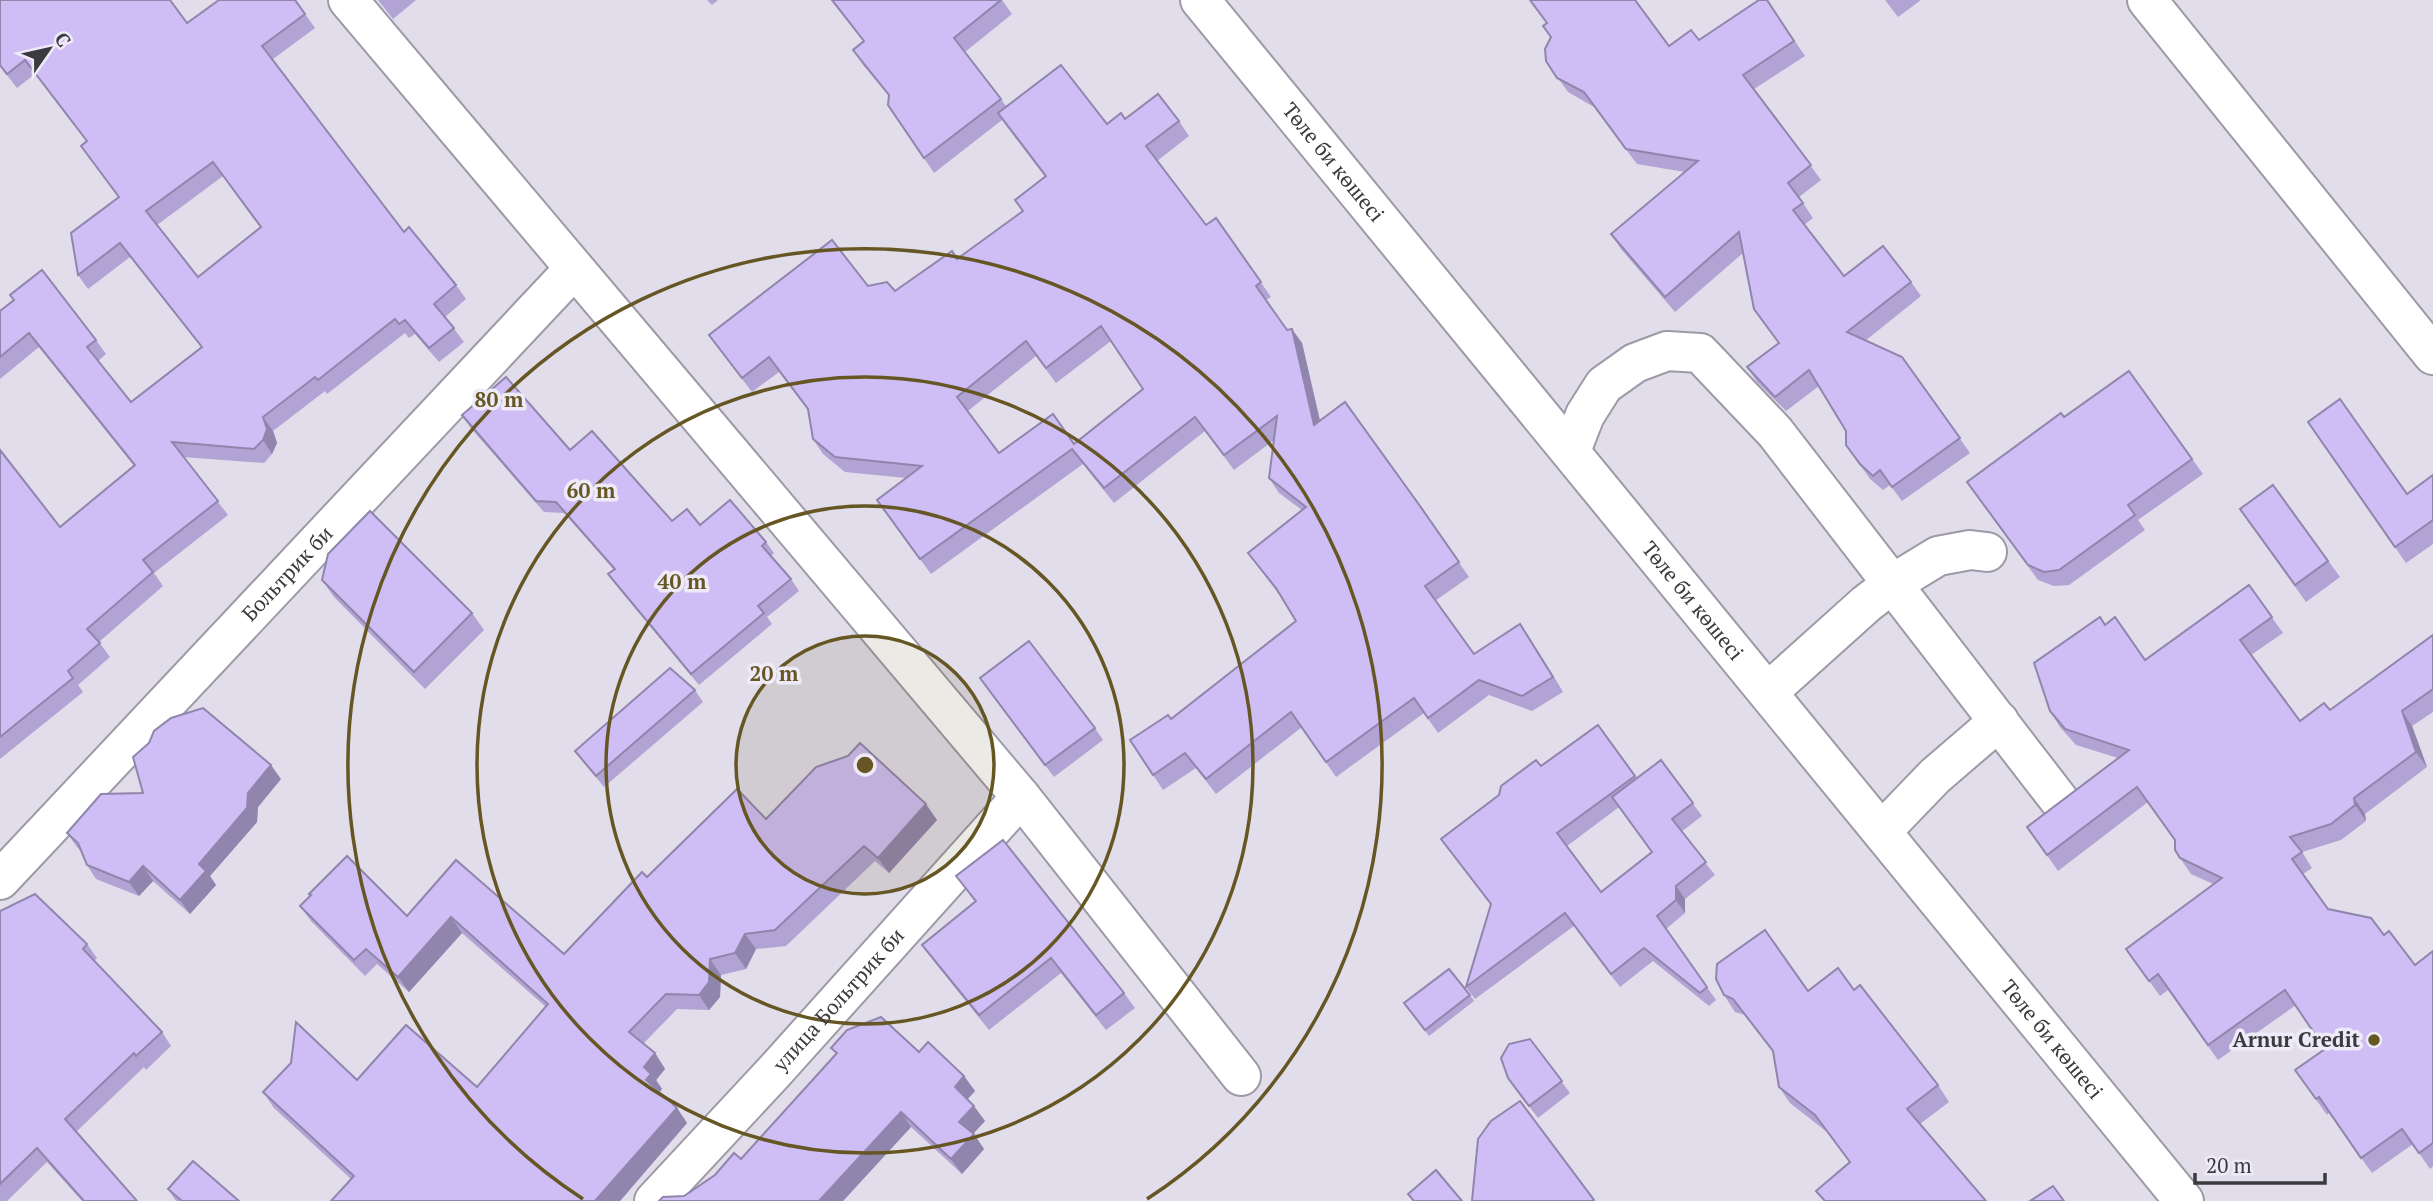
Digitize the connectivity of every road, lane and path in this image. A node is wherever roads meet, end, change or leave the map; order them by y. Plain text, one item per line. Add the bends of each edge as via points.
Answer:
1 (348, 0) edge
2 (1200, 0) edge
3 (2147, 0) edge
4 (574, 269) junction
5 (2433, 355) edge
6 (1571, 451) junction
7 (1987, 552) dead end
8 (1892, 584) junction
9 (1768, 692) junction
10 (1999, 721) junction
11 (1021, 797) junction
12 (2060, 800) edge
13 (1882, 831) junction
14 (0, 880) edge
15 (1241, 1076) dead end
16 (654, 1201) edge
17 (2184, 1201) edge

1 - 4 street
2 - 6 street, Төле би көшесі
3 - 5 street
4 - 11 street
4 - 14 street, Больтрик би
6 - 8 street via 1585,415 1604,385 1635,363 1667,351 1700,354 1775,432
6 - 9 street, Төле би көшесі
7 - 8 street via 1937,556
8 - 9 street
8 - 10 street
9 - 13 street, Төле би көшесі
10 - 12 street
10 - 13 street via 1935,776
11 - 15 street
11 - 16 street, улица Больтрик би
13 - 17 street, Төле би көшесі

